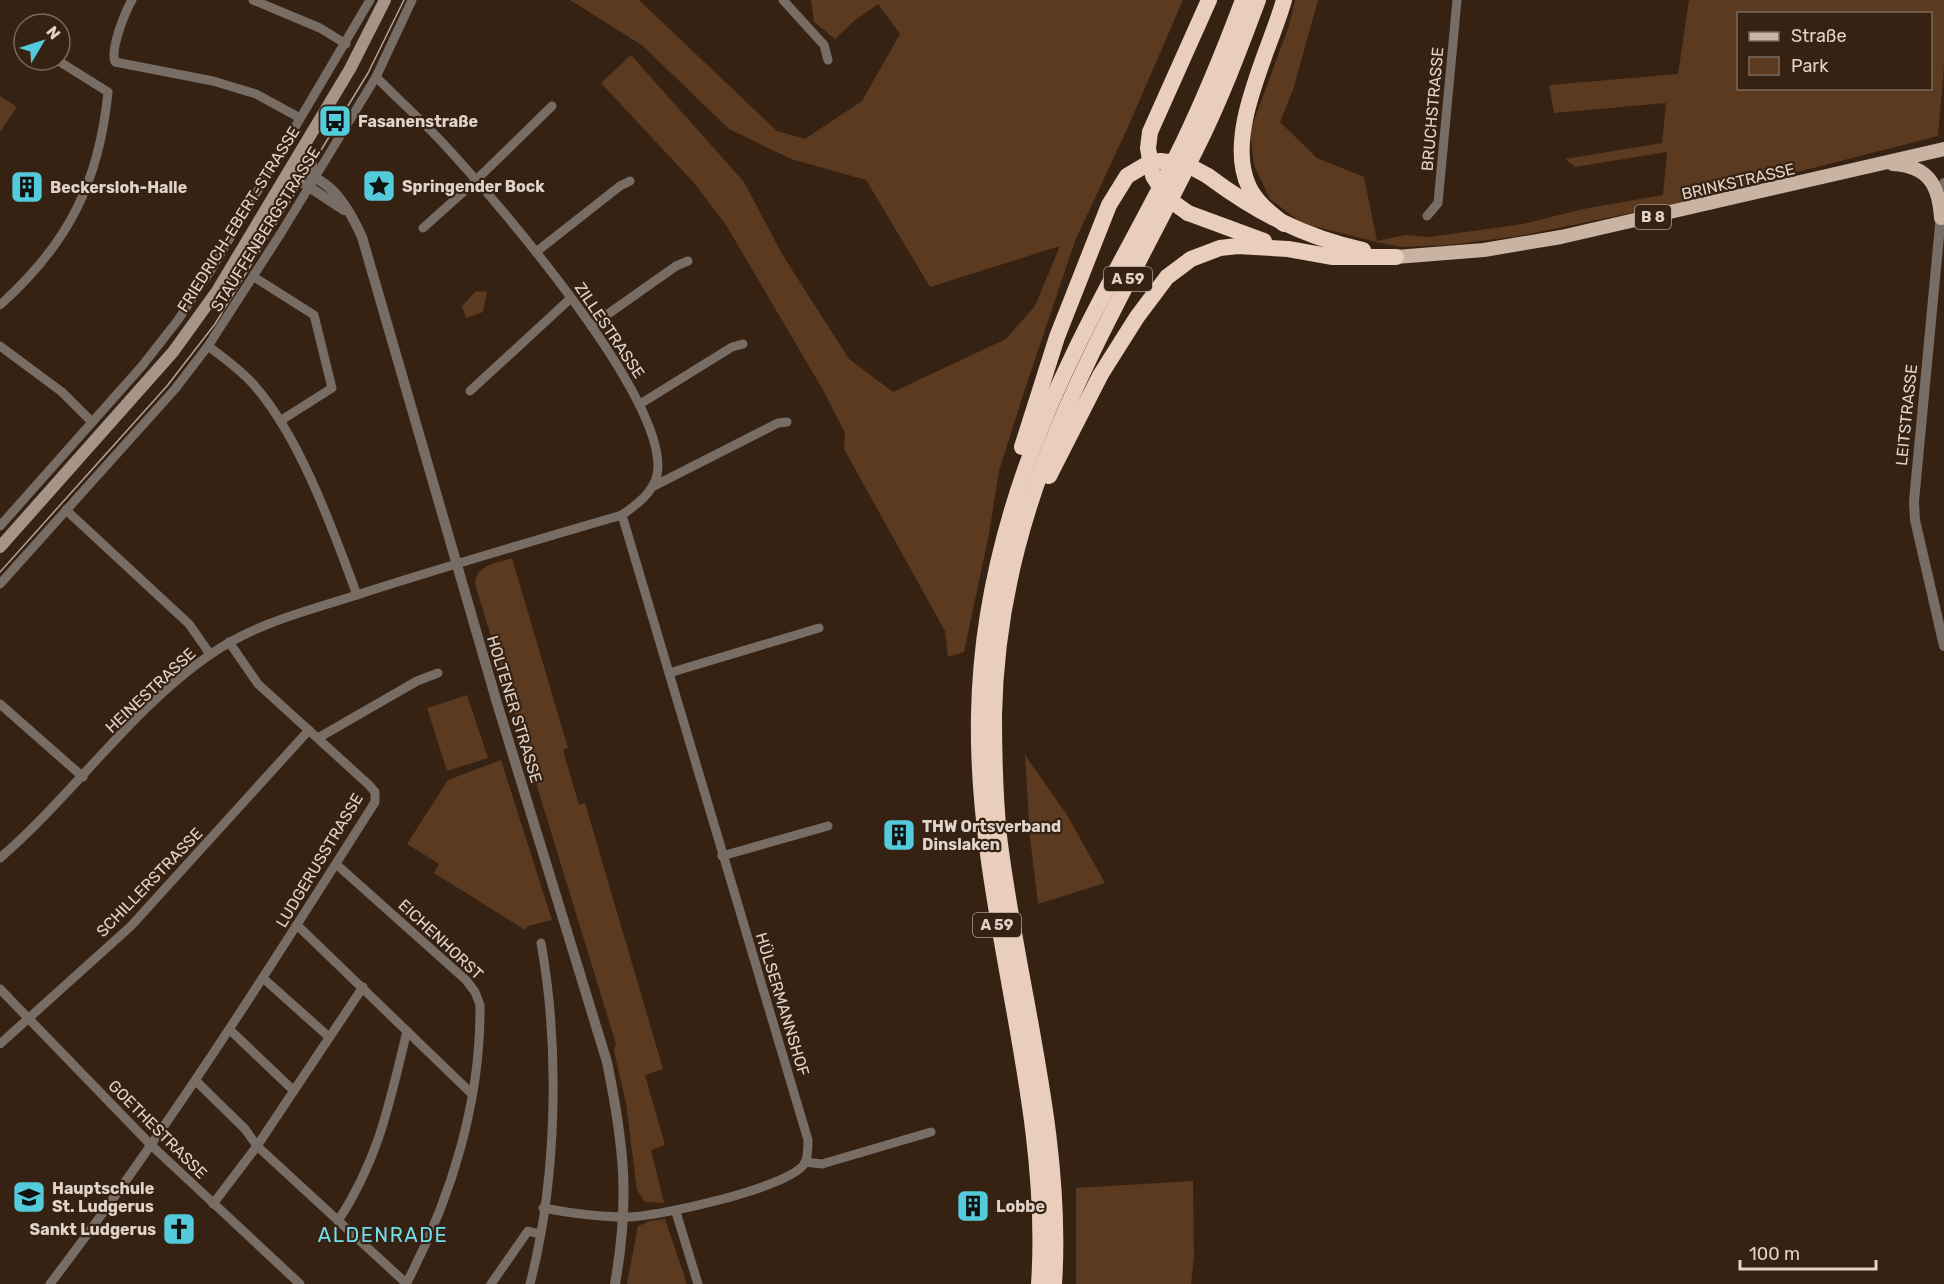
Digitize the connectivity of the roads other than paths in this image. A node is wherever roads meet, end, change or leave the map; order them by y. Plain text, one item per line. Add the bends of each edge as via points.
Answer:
1 (132, 0) edge
2 (253, 0) edge
3 (370, 0) edge
4 (386, 0) edge
5 (412, 0) edge
6 (783, 0) edge
7 (1209, 0) edge
8 (1243, 0) edge
9 (1258, 0) edge
10 (1284, 0) edge
11 (1457, 0) edge
12 (346, 44) junction
13 (828, 60) dead end
14 (72, 69) edge
15 (376, 77) junction
16 (552, 106) dead end
17 (300, 118) junction
18 (304, 144) junction
19 (1944, 149) edge
20 (1882, 164) junction
21 (1154, 166) junction
22 (290, 169) junction
23 (316, 176) junction
24 (476, 180) junction
25 (630, 181) dead end
26 (282, 182) junction
27 (1944, 183) edge
28 (306, 184) junction
29 (351, 216) junction
30 (1427, 216) dead end
31 (1941, 218) junction
32 (1284, 224) junction
33 (423, 228) dead end
34 (1288, 249) junction
35 (536, 252) junction
36 (1396, 257) junction
37 (688, 261) dead end
38 (254, 277) junction
39 (571, 298) junction
40 (0, 305) edge
41 (591, 326) junction
42 (743, 344) dead end
43 (0, 346) edge
44 (208, 346) junction
45 (470, 391) dead end
46 (640, 404) junction
47 (280, 421) junction
48 (92, 422) junction
49 (787, 422) dead end
50 (654, 486) junction
51 (66, 510) junction
52 (622, 515) junction
53 (1010, 515) junction
54 (0, 525) edge
55 (0, 547) edge
56 (456, 564) junction
57 (1013, 564) junction
58 (0, 584) edge
59 (357, 595) junction
60 (819, 628) dead end
61 (229, 642) junction
62 (1944, 646) edge
63 (210, 654) junction
64 (438, 673) dead end
65 (669, 673) junction
66 (0, 704) edge
67 (309, 730) junction
68 (318, 738) junction
69 (83, 777) junction
70 (828, 826) dead end
71 (722, 856) junction
72 (0, 858) edge
73 (336, 864) junction
74 (298, 926) junction
75 (541, 943) dead end
76 (264, 979) junction
77 (363, 987) junction
78 (0, 989) edge
79 (29, 1019) junction
80 (230, 1030) junction
81 (407, 1031) junction
82 (329, 1037) junction
83 (0, 1044) edge
84 (1032, 1076) junction
85 (196, 1081) junction
86 (293, 1090) junction
87 (472, 1094) junction
88 (1038, 1113) junction
89 (931, 1132) dead end
90 (151, 1145) junction
91 (257, 1146) junction
92 (805, 1162) junction
93 (213, 1204) junction
94 (543, 1208) junction
95 (676, 1212) junction
96 (625, 1217) junction
97 (338, 1221) junction
98 (539, 1234) junction
99 (50, 1284) edge
100 (300, 1284) edge
101 (407, 1284) edge
102 (491, 1284) edge
103 (530, 1284) edge
104 (615, 1284) edge
105 (698, 1284) edge
106 (1039, 1284) edge
107 (1054, 1284) edge

1 - 17 street via 113,57 119,64 213,81 256,94
2 - 12 street via 301,19
3 - 12 street, FRIEDRICH-EBERT-STRASSE
4 - 18 main road, FRIEDRICH-EBERT-STRASSE
5 - 15 street, STAUFFENBERGSTRASSE
6 - 13 street via 824,45
7 - 21 highway via 1150,132
8 - 53 highway, A 59 via 1184,141 1074,352 1048,410
9 - 57 highway, A 59 via 1197,148 1060,417
10 - 32 highway via 1248,109 1240,146 1241,164 1250,189
11 - 30 street, BRUCHSTRASSE via 1438,202
12 - 17 street, FRIEDRICH-EBERT-STRASSE
14 - 40 street via 108,92 98,161 62,235 38,268
15 - 23 street, STAUFFENBERGSTRASSE
15 - 24 street, ZILLESTRASSE
16 - 24 street
17 - 48 street, FRIEDRICH-EBERT-STRASSE via 178,320
18 - 22 main road, FRIEDRICH-EBERT-STRASSE
18 - 23 street, HOLTENER STRASSE
19 - 20 main road, BRINKSTRASSE / B 8
20 - 31 main road via 1906,166 1930,179 1940,198
20 - 36 main road, BRINKSTRASSE / B 8 via 1561,237 1484,250
21 - 32 highway, bridge via 1186,164 1252,208
21 - 34 highway, bridge via 1167,198 1188,213
21 - 53 highway via 1127,176 1117,188 1081,271 1019,458
22 - 23 street, HOLTENER STRASSE
22 - 26 main road, FRIEDRICH-EBERT-STRASSE
22 - 28 street, HOLTENER STRASSE
23 - 28 street, STAUFFENBERGSTRASSE
23 - 29 street, HOLTENER STRASSE via 337,195
24 - 33 street
24 - 35 street, ZILLESTRASSE
25 - 35 street
26 - 28 street
26 - 55 main road, FRIEDRICH-EBERT-STRASSE via 217,291 172,352
27 - 31 street, LEITSTRASSE
28 - 29 street, HOLTENER STRASSE
28 - 38 street, STAUFFENBERGSTRASSE
29 - 56 street, HOLTENER STRASSE via 362,237
31 - 62 street, LEITSTRASSE via 1914,501
32 - 36 highway via 1336,244
34 - 36 highway via 1333,257
34 - 57 highway via 1238,246 1206,252 1178,267 1154,291 1101,374 1060,449
35 - 39 street, ZILLESTRASSE
37 - 41 street
38 - 44 street, STAUFFENBERGSTRASSE
38 - 47 street via 314,315 332,381 328,392
39 - 41 street, ZILLESTRASSE
39 - 45 street
41 - 46 street, ZILLESTRASSE via 621,368
42 - 46 street via 732,346
43 - 48 street via 62,392
44 - 47 street via 254,385
44 - 51 street, STAUFFENBERGSTRASSE via 175,389
46 - 50 street, ZILLESTRASSE via 658,464
47 - 59 street via 315,491
48 - 54 street, FRIEDRICH-EBERT-STRASSE
49 - 50 street via 778,423
50 - 52 street
51 - 58 street, STAUFFENBERGSTRASSE
51 - 63 street via 189,624
52 - 56 street
52 - 65 street, HÜLSERMANNSHOF
53 - 84 highway, A 59 via 983,653 979,771 992,893
56 - 59 street, HEINESTRASSE
56 - 96 street, HOLTENER STRASSE via 607,1062 619,1121
57 - 84 highway, A 59 via 998,654 994,772
59 - 61 street, HEINESTRASSE via 296,612
60 - 65 street
61 - 63 street, HEINESTRASSE
61 - 67 street, LUDGERUSSTRASSE via 258,684
63 - 69 street, HEINESTRASSE via 164,694
64 - 68 street
65 - 71 street, HÜLSERMANNSHOF
66 - 69 street
67 - 68 street, LUDGERUSSTRASSE
67 - 79 street, SCHILLERSTRASSE via 131,926
68 - 73 street, LUDGERUSSTRASSE via 375,792 375,802
69 - 72 street, HEINESTRASSE
70 - 71 street
71 - 92 street, HÜLSERMANNSHOF via 808,1140
73 - 74 street, LUDGERUSSTRASSE
73 - 87 street, EICHENHORST via 475,992 480,1021
74 - 76 street, LUDGERUSSTRASSE
74 - 77 street
75 - 94 street via 552,1039 551,1141
76 - 80 street, LUDGERUSSTRASSE
76 - 82 street
77 - 81 street
77 - 82 street
78 - 79 street, GOETHESTRASSE
79 - 83 street, SCHILLERSTRASSE
79 - 90 street, GOETHESTRASSE
80 - 85 street, LUDGERUSSTRASSE
80 - 86 street
81 - 87 street
81 - 97 street via 382,1134 356,1194
82 - 86 street
84 - 88 highway, A 59
85 - 90 street, LUDGERUSSTRASSE
85 - 91 street
86 - 91 street
87 - 101 street, EICHENHORST via 446,1196
88 - 106 highway, A 59
88 - 107 highway, A 59 via 1055,1206
89 - 92 street via 822,1164
90 - 93 street, GOETHESTRASSE
90 - 99 street, LUDGERUSSTRASSE
91 - 93 street
91 - 97 street
92 - 95 street via 788,1177
93 - 100 street, GOETHESTRASSE
94 - 96 street
94 - 98 street
95 - 96 street
95 - 105 street
96 - 104 street, HOLTENER STRASSE
97 - 101 street
98 - 102 street via 528,1231
98 - 103 street

